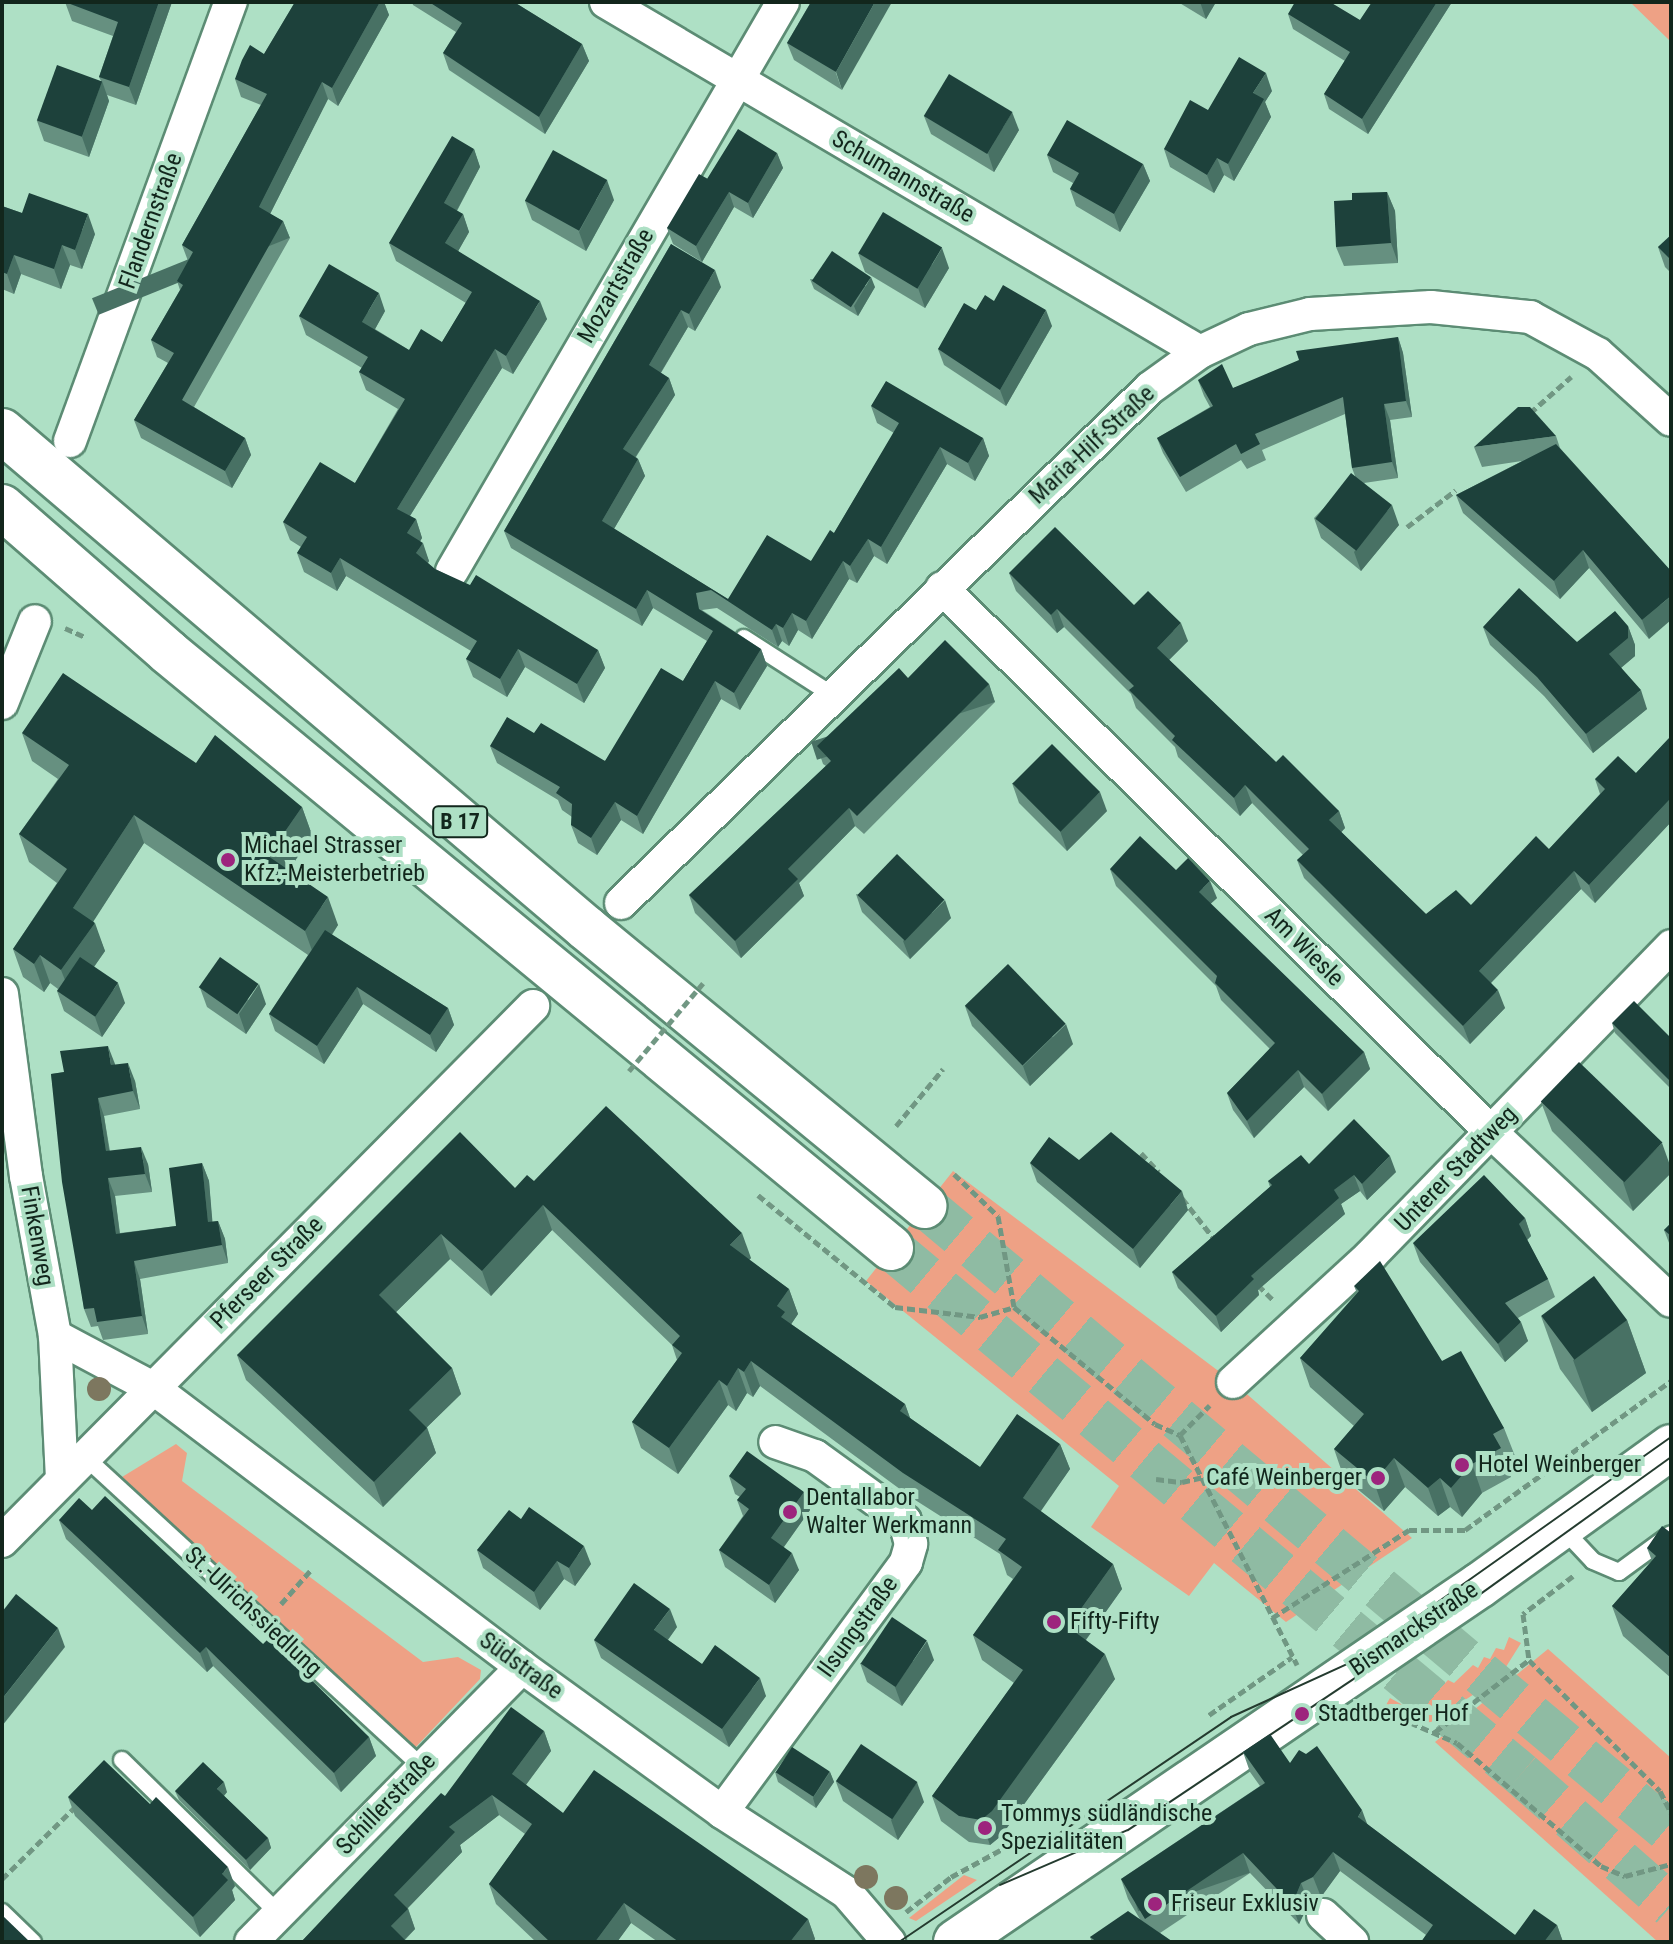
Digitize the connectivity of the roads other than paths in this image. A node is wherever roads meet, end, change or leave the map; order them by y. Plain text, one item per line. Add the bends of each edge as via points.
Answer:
1 (231, 2) edge
2 (606, 2) edge
3 (783, 2) edge
4 (736, 80) junction
5 (1200, 352) junction
6 (1671, 420) edge
7 (2, 431) edge
8 (70, 441) dead end
9 (2, 507) edge
10 (452, 571) dead end
11 (942, 588) junction
12 (35, 621) dead end
13 (724, 625) edge
14 (834, 696) junction
15 (2, 703) edge
16 (621, 903) dead end
17 (1671, 946) edge
18 (2, 994) edge
19 (533, 1006) dead end
20 (1492, 1133) junction
21 (925, 1206) tunnel mouth
22 (891, 1248) tunnel mouth
23 (1671, 1301) edge
24 (55, 1336) junction
25 (1233, 1382) road end
26 (153, 1388) junction
27 (775, 1442) dead end
28 (1671, 1447) edge
29 (85, 1457) junction
30 (62, 1479) junction
31 (6, 1527) edge
32 (1561, 1527) junction
33 (1671, 1534) edge
34 (522, 1667) junction
35 (122, 1760) dead end
36 (422, 1767) junction
37 (722, 1812) junction
38 (2, 1912) edge
39 (279, 1914) junction
40 (1323, 1915) dead end
41 (1001, 1930) edge
42 (885, 1937) edge
43 (33, 1942) edge
44 (251, 1942) edge
45 (956, 1942) edge
46 (1352, 1942) edge

1 - 8 street, Flandernstraße
2 - 4 street, Schumannstraße
3 - 4 street, Mozartstraße
4 - 5 street, Schumannstraße
4 - 10 street, Mozartstraße
5 - 6 street, Maria-Hilf-Straße via 1249,329 1310,314 1431,307 1530,317 1598,354
5 - 11 street, Maria-Hilf-Straße via 1150,388
7 - 21 main road, B 17 via 586,928
9 - 22 main road, B 17 via 168,652
11 - 14 street, Maria-Hilf-Straße
11 - 20 street, Am Wiesle
12 - 15 street
13 - 14 lane
14 - 16 street, Maria-Hilf-Straße
17 - 20 street, Unterer Stadtweg
18 - 24 street, Finkenweg via 26,1176
19 - 26 street, Pferseer Straße
20 - 23 street, Am Wiesle
20 - 25 street, Unterer Stadtweg
24 - 26 street
24 - 30 street, Finkenweg
26 - 29 street, Pferseer Straße
26 - 34 street, Südstraße
27 - 37 street, Ilsungstraße via 815,1456 905,1521 911,1544 906,1562
28 - 32 main road, Bismarckstraße
29 - 30 street, Pferseer Straße
29 - 36 lane, St.-Ulrichssiedlung
30 - 31 street, Pferseer Straße
32 - 33 lane via 1593,1561 1619,1572
32 - 41 main road, Bismarckstraße via 1317,1693
34 - 36 street, Schillerstraße
34 - 37 street, Südstraße
35 - 39 lane
36 - 39 street, Schillerstraße
37 - 42 street, Südstraße via 847,1893
38 - 43 lane
39 - 44 street, Schillerstraße
40 - 46 street
41 - 45 main road, Bismarckstraße

